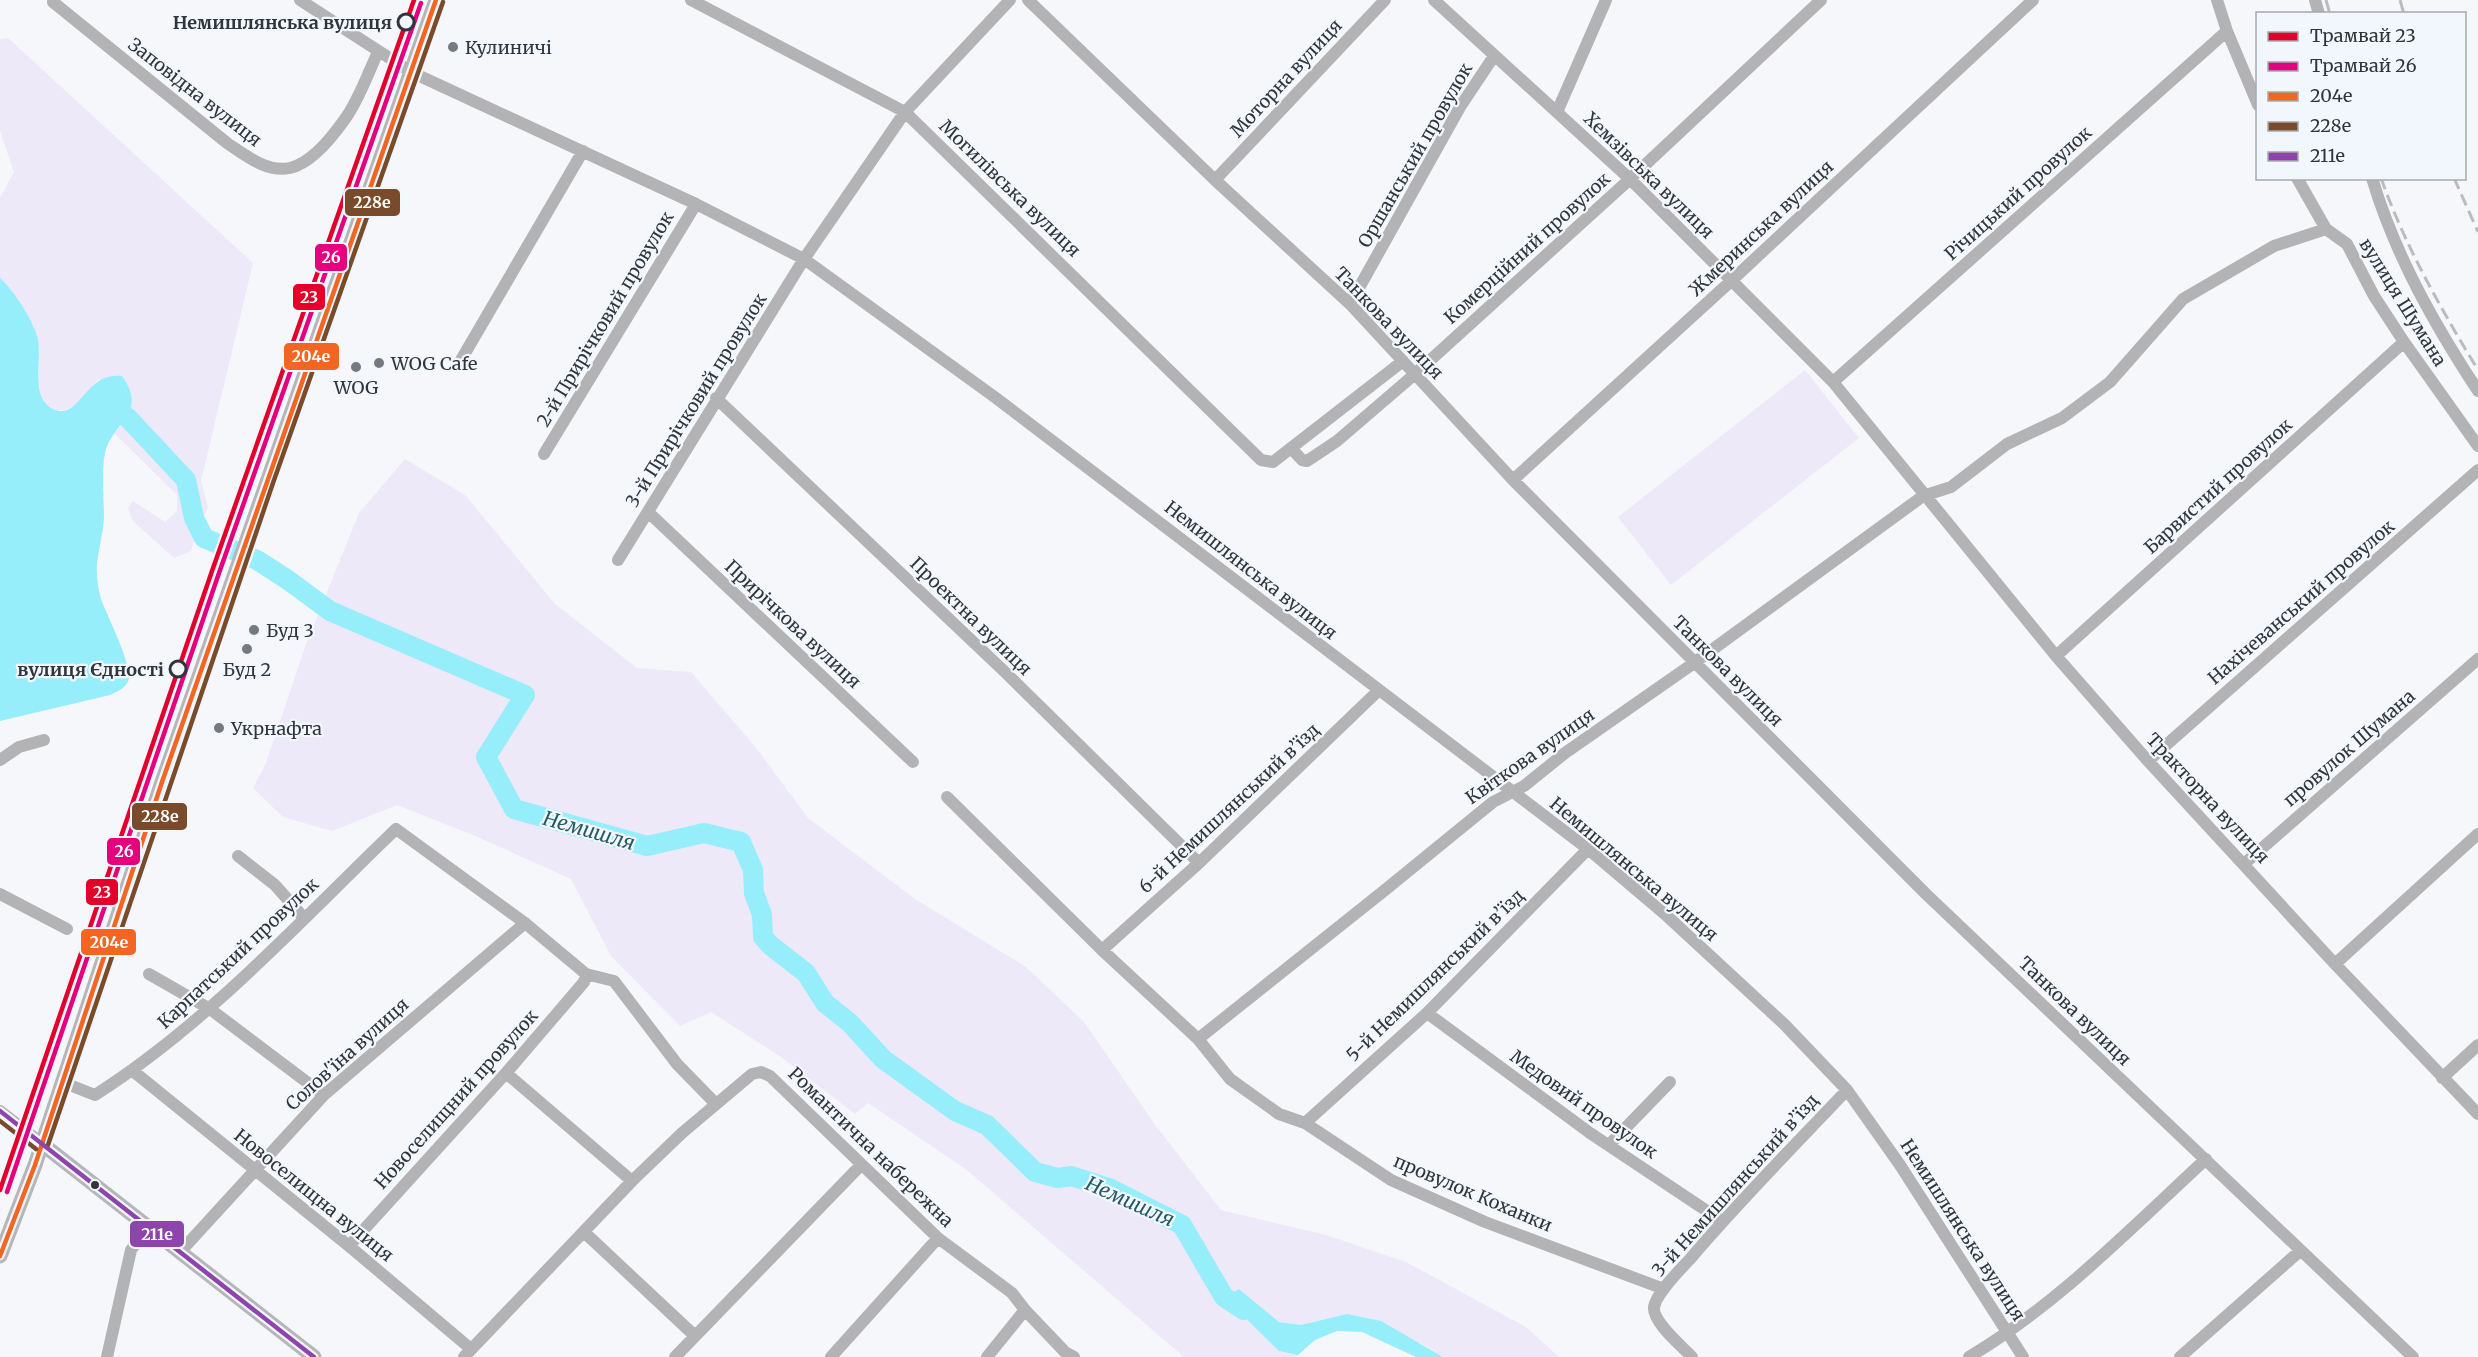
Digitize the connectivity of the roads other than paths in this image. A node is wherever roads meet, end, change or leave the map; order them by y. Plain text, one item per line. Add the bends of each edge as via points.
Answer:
1 (300, 0) edge
2 (436, 0) edge
3 (1010, 0) edge
4 (1028, 0) edge
5 (1385, 0) edge
6 (1434, 0) edge
7 (1606, 0) edge
8 (1821, 0) edge
9 (2217, 0) edge
10 (694, 1) edge
11 (2030, 1) edge
12 (53, 2) dead end
13 (2227, 31) junction
14 (378, 52) junction
15 (1494, 57) junction
16 (411, 72) junction
17 (2256, 100) edge
18 (905, 112) junction
19 (1557, 112) junction
20 (584, 151) junction
21 (1630, 179) junction
22 (1215, 180) junction
23 (2298, 180) edge
24 (2373, 180) edge
25 (696, 204) junction
26 (2326, 229) junction
27 (804, 260) junction
28 (1731, 281) junction
29 (1350, 304) junction
30 (2404, 342) junction
31 (461, 360) dead end
32 (1403, 361) junction
33 (1415, 374) junction
34 (1833, 382) junction
35 (2478, 391) edge
36 (716, 399) junction
37 (2478, 446) edge
38 (1291, 448) junction
39 (544, 454) dead end
40 (2478, 470) edge
41 (1513, 480) junction
42 (1923, 496) junction
43 (648, 512) junction
44 (618, 560) dead end
45 (2056, 656) junction
46 (2478, 659) edge
47 (1694, 663) junction
48 (1378, 691) junction
49 (44, 740) dead end
50 (0, 760) edge
51 (2148, 761) junction
52 (913, 762) dead end
53 (1512, 793) junction
54 (947, 798) dead end
55 (2478, 834) edge
56 (1588, 849) junction
57 (238, 856) dead end
58 (1199, 863) junction
59 (2244, 864) junction
60 (0, 894) edge
61 (304, 918) junction
62 (525, 923) junction
63 (67, 929) dead end
64 (1102, 950) junction
65 (2335, 964) junction
66 (149, 974) dead end
67 (586, 974) junction
68 (210, 1009) junction
69 (1427, 1013) junction
70 (1198, 1039) junction
71 (2478, 1044) edge
72 (133, 1071) junction
73 (506, 1073) junction
74 (2442, 1078) junction
75 (62, 1082) junction
76 (1670, 1082) dead end
77 (1847, 1090) junction
78 (324, 1095) junction
79 (716, 1104) junction
80 (0, 1111) edge
81 (2478, 1114) edge
82 (1305, 1123) junction
83 (41, 1143) junction
84 (1609, 1145) junction
85 (2206, 1159) junction
86 (861, 1165) junction
87 (255, 1169) junction
88 (633, 1181) junction
89 (1722, 1221) junction
90 (149, 1226) junction
91 (585, 1232) junction
92 (938, 1238) junction
93 (349, 1246) junction
94 (181, 1251) junction
95 (2300, 1251) junction
96 (0, 1256) edge
97 (1665, 1289) junction
98 (1025, 1310) junction
99 (2009, 1333) junction
100 (695, 1336) junction
101 (467, 1353) edge
102 (678, 1356) edge
103 (106, 1357) edge
104 (314, 1357) edge
105 (831, 1357) edge
106 (987, 1357) edge
107 (1074, 1357) edge
108 (1692, 1357) edge
109 (1970, 1357) edge
110 (2023, 1357) edge
111 (2180, 1357) edge
112 (2413, 1357) edge

1 - 14 street, Немишлянська вулиця
2 - 16 main road
3 - 18 street, 3-й Прирічковий провулок
4 - 22 street, Танкова вулиця
5 - 22 street, Моторна вулиця
6 - 15 street, Хемзівська вулиця
7 - 19 street
8 - 21 street, Комерційний провулок
9 - 13 street
10 - 18 street, Могилівська вулиця
11 - 28 street, Жмеринська вулиця
12 - 14 street, Заповідна вулиця via 227,144 256,162 273,167 289,168 312,156 346,118
13 - 17 street
13 - 34 street, Річицький провулок
14 - 16 street, Немишлянська вулиця
15 - 19 street, Хемзівська вулиця
15 - 29 street, Оршанський провулок via 1460,106
16 - 20 street, Немишлянська вулиця
16 - 75 main road via 255,512
18 - 27 street, 3-й Прирічковий провулок
18 - 38 street, Могилівська вулиця via 1261,460 1273,462
19 - 21 street, Хемзівська вулиця
20 - 25 street, Немишлянська вулиця
20 - 31 street
21 - 28 street, Хемзівська вулиця
21 - 33 street, Комерційний провулок
22 - 29 street, Танкова вулиця
23 - 26 street, вулиця Шумана
24 - 35 street via 2390,232 2421,298
25 - 27 street, Немишлянська вулиця
25 - 39 street, 2-й Прирічковий провулок
26 - 30 street, вулиця Шумана via 2347,244
26 - 42 street, Квіткова вулиця via 2274,246 2183,299 2110,382 2062,418 2007,444 1951,487
27 - 36 street, 3-й Прирічковий провулок
27 - 48 street, Немишлянська вулиця via 996,398
28 - 34 street, Хемзівська вулиця
28 - 41 street, Жмеринська вулиця
29 - 32 street, Танкова вулиця
30 - 37 street, вулиця Шумана
30 - 45 street, Барвистий провулок
32 - 33 street, Танкова вулиця
32 - 38 street
33 - 38 street, Комерційний провулок via 1307,461
33 - 41 street, Танкова вулиця
34 - 42 street, Хемзівська вулиця
36 - 43 street, 3-й Прирічковий провулок
36 - 58 street, Проектна вулиця via 1006,673
40 - 51 street, Нахічеванський провулок
41 - 47 street, Танкова вулиця
42 - 45 street, Тракторна вулиця
42 - 47 street, Квіткова вулиця
43 - 44 street, 3-й Прирічковий провулок
43 - 52 street, Прирічкова вулиця
45 - 51 street, Тракторна вулиця
46 - 59 street, провулок Шумана
47 - 53 street, Квіткова вулиця
47 - 85 street, Танкова вулиця via 1926,894
48 - 53 street, Немишлянська вулиця
48 - 58 street, 6-й Немишлянський в’їзд
49 - 50 street via 19,747
51 - 59 street, Тракторна вулиця
53 - 56 street, Немишлянська вулиця
53 - 70 street, Квіткова вулиця via 1493,801
54 - 64 street
55 - 65 street
56 - 69 street, 5-й Немишлянський в’їзд
56 - 77 street, Немишлянська вулиця via 1776,1017
57 - 61 street via 275,885
58 - 64 street, 6-й Немишлянський в’їзд
59 - 65 street, Тракторна вулиця
60 - 63 street
61 - 62 street, Карпатський провулок via 396,829
61 - 68 street, Карпатський провулок
62 - 67 street
62 - 78 street, Солов'їна вулиця
64 - 70 street
65 - 74 street, Тракторна вулиця
66 - 68 street
67 - 73 street, Новоселищний провулок via 584,982
67 - 79 street via 614,981 677,1064
68 - 72 street, Карпатський провулок
68 - 78 street
69 - 82 street, 5-й Немишлянський в’їзд
69 - 84 street, Медовий провулок
70 - 82 street, провулок Коханки via 1230,1080 1279,1114
71 - 74 street
72 - 75 street, Карпатський провулок via 95,1095
72 - 87 street, Новоселищна вулиця
73 - 88 street
73 - 93 street, Новоселищний провулок
74 - 81 street, Тракторна вулиця
75 - 83 main road
76 - 84 street
77 - 89 street, 3-й Немишлянський в’їзд
77 - 99 street, Немишлянська вулиця
78 - 87 street, Солов'їна вулиця
79 - 86 street, Романтична набережна via 752,1074 770,1076
79 - 88 street
80 - 83 street
82 - 97 street, провулок Коханки via 1391,1180 1485,1222
83 - 90 main road
83 - 96 main road
84 - 89 street, Медовий провулок
85 - 95 street, Танкова вулиця
85 - 99 street
86 - 92 street, Романтична набережна
86 - 100 street
87 - 93 street, Новоселищна вулиця
87 - 94 street, Солов'їна вулиця
88 - 91 street
89 - 97 street, 3-й Немишлянський в’їзд
90 - 94 main road
90 - 103 street via 130,1250
91 - 100 street
91 - 101 street
92 - 98 street, Романтична набережна via 1012,1293
92 - 105 street
93 - 101 street, Новоселищна вулиця
94 - 104 main road
95 - 111 street
95 - 112 street, Танкова вулиця
97 - 108 street, 3-й Немишлянський в’їзд via 1654,1307 1660,1325
98 - 106 street
98 - 107 street, Романтична набережна
99 - 109 street
99 - 110 street, Немишлянська вулиця
100 - 102 street

